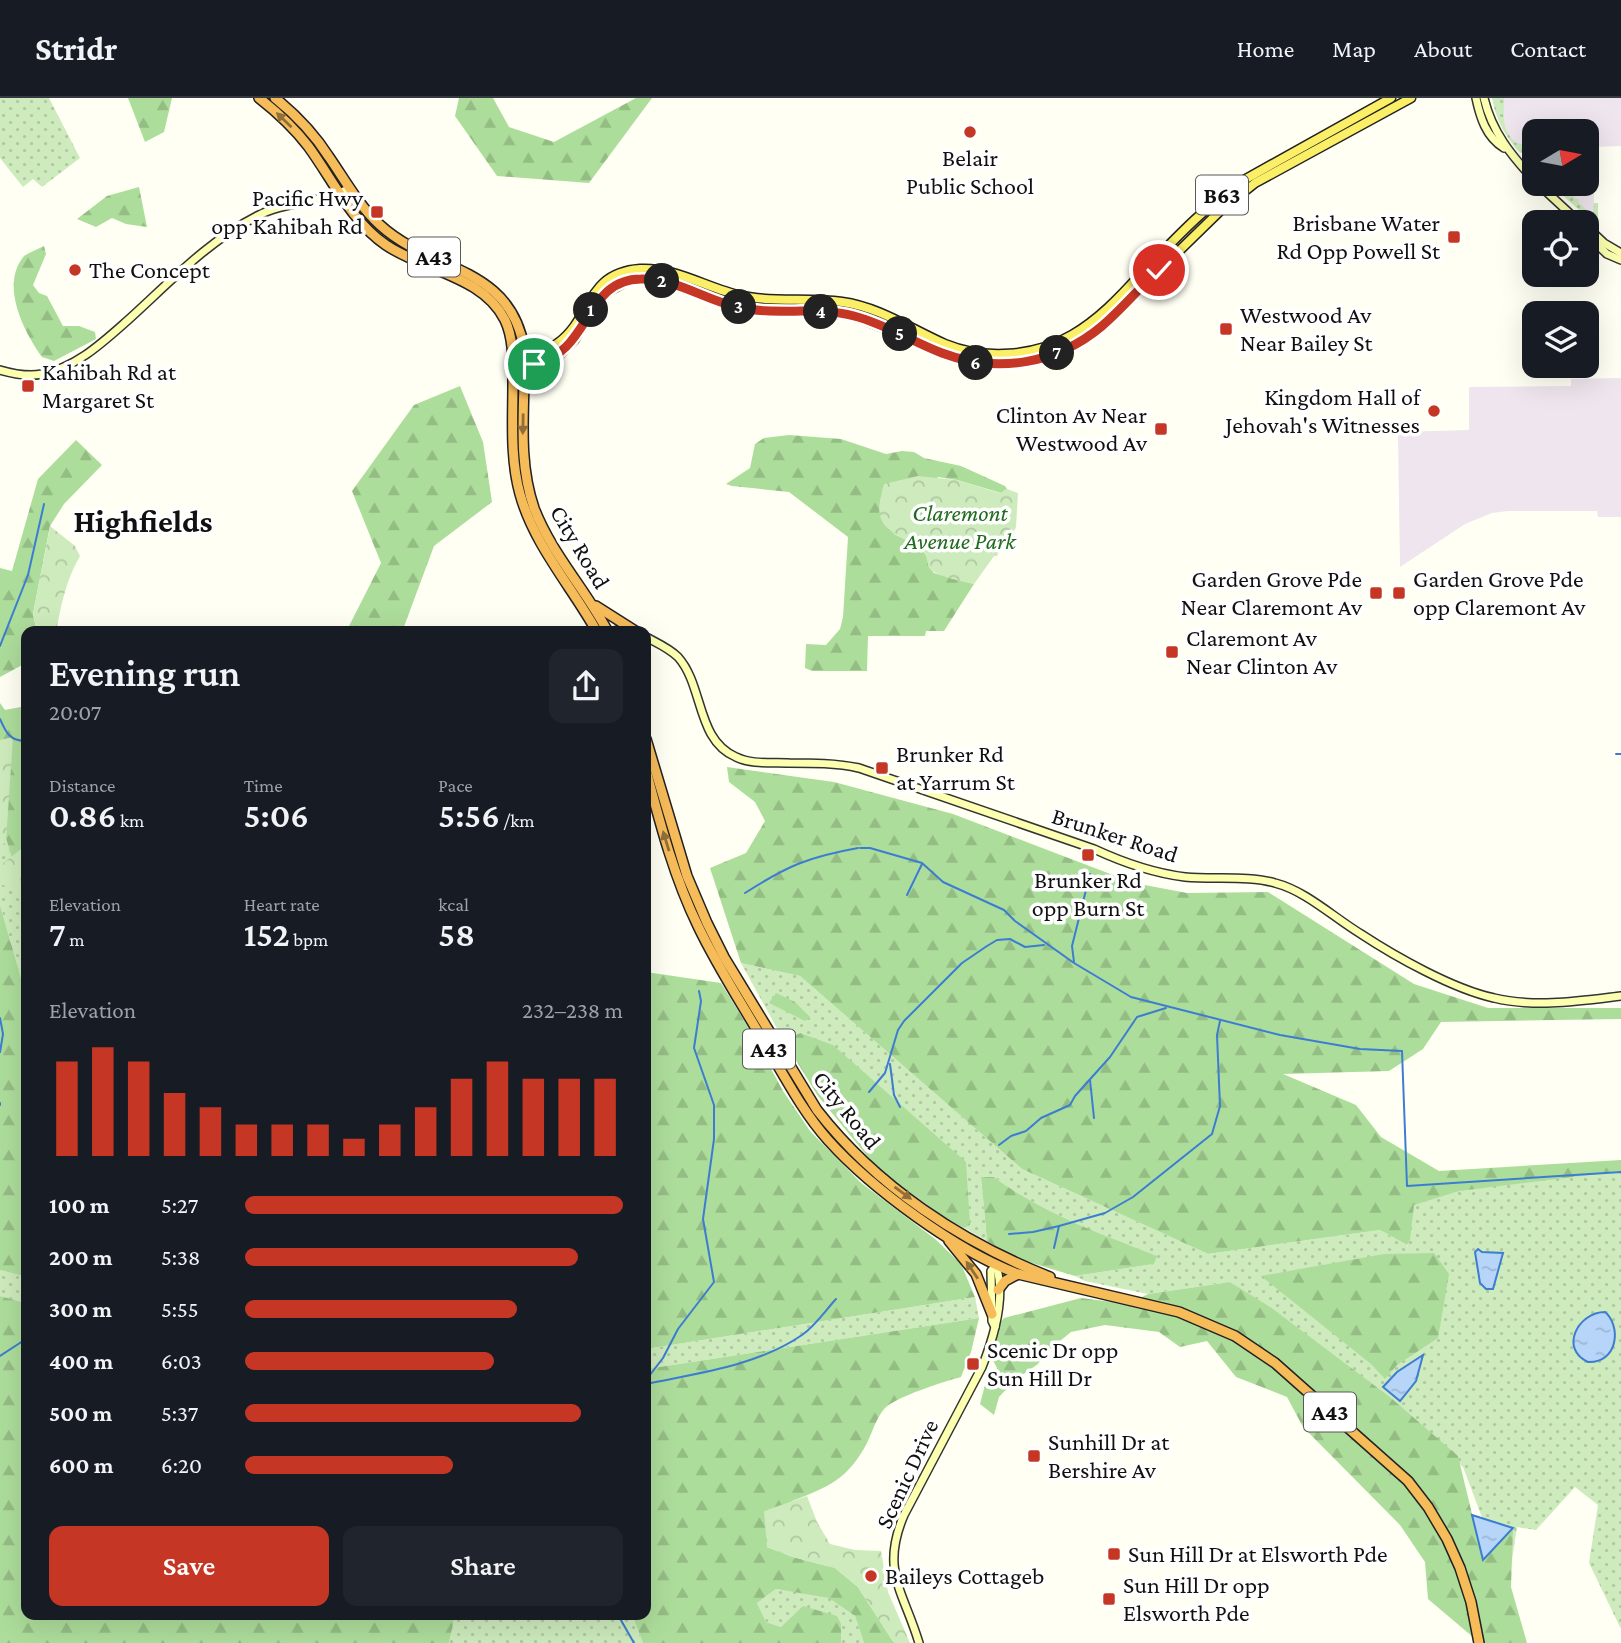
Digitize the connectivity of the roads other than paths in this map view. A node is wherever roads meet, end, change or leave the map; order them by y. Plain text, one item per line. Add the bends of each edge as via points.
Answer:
1 (259, 98) edge
2 (275, 98) edge
3 (1391, 98) edge
4 (1411, 98) edge
5 (1476, 98) edge
6 (1484, 98) edge
7 (1506, 149) junction
8 (1522, 167) edge
9 (350, 188) junction
10 (339, 194) junction
11 (1550, 196) edge
12 (1565, 210) edge
13 (1599, 237) edge
14 (1599, 246) edge
15 (1621, 253) edge
16 (1621, 260) edge
17 (524, 354) junction
18 (513, 361) junction
19 (525, 365) junction
20 (0, 370) edge
21 (585, 594) junction
22 (593, 626) edge
23 (605, 626) edge
24 (626, 626) edge
25 (651, 640) edge
26 (651, 756) edge
27 (651, 787) edge
28 (1621, 996) edge
29 (940, 1232) junction
30 (985, 1247) junction
31 (996, 1265) junction
32 (1020, 1270) junction
33 (998, 1290) junction
34 (992, 1314) junction
35 (995, 1327) junction
36 (919, 1643) edge
37 (1479, 1643) edge

10 -> 1 highway, A43 via 307,145
2 - 9 highway, A43 via 315,138
3 - 17 main road, B63 via 1223,194 1097,318 1070,337 1024,353 975,352 946,344 872,310 842,302 751,298 640,269 602,284 559,343
4 - 19 main road, B63 via 1255,183 1101,327 1051,356 1009,365 971,363 851,315 737,307 668,282 631,279 594,304 575,339 559,355
5 - 7 main road via 1484,126
6 - 7 main road
7 - 8 main road
9 - 10 main road
9 - 17 highway, City Road / A43 via 380,226 398,239 478,278 499,294 513,315
10 - 18 highway, City Road / A43 via 387,246 478,290 494,303 510,336
10 - 20 main road via 259,215 217,240 76,361 42,374
11 - 12 main road
13 - 15 main road
14 - 16 main road
17 - 18 main road, B63
17 - 19 highway, City Road / A43
18 - 19 main road
18 - 22 highway, City Road / A43 via 514,447 520,493 532,525
19 -> 21 highway, City Road / A43 via 523,456 528,484 540,522
21 - 23 highway, City Road / A43
21 - 24 highway
25 - 28 main road, Brunker Road via 677,656 686,668 714,740 737,758 842,764 1125,863 1183,877 1272,882 1309,900 1362,936 1474,993 1518,1002
26 -> 30 highway, City Road / A43 via 697,900 724,957 800,1084 834,1132 872,1171
29 -> 27 highway, City Road / A43 via 859,1172 826,1139 798,1099 698,928 676,874
29 - 31 highway, City Road / A43
34 -> 29 highway via 976,1274
30 - 31 highway
30 - 32 highway, City Road / A43
31 - 32 highway, City Road / A43
31 - 33 main road, Scenic Drive
31 - 34 main road via 991,1271
32 - 33 highway
32 - 37 highway, City Road / A43 via 1180,1312 1235,1336 1275,1363 1408,1481 1428,1507 1447,1539 1471,1602
33 - 35 main road, Scenic Drive
34 - 35 main road
35 - 36 main road, Scenic Drive via 982,1367 904,1515 895,1541 897,1585

